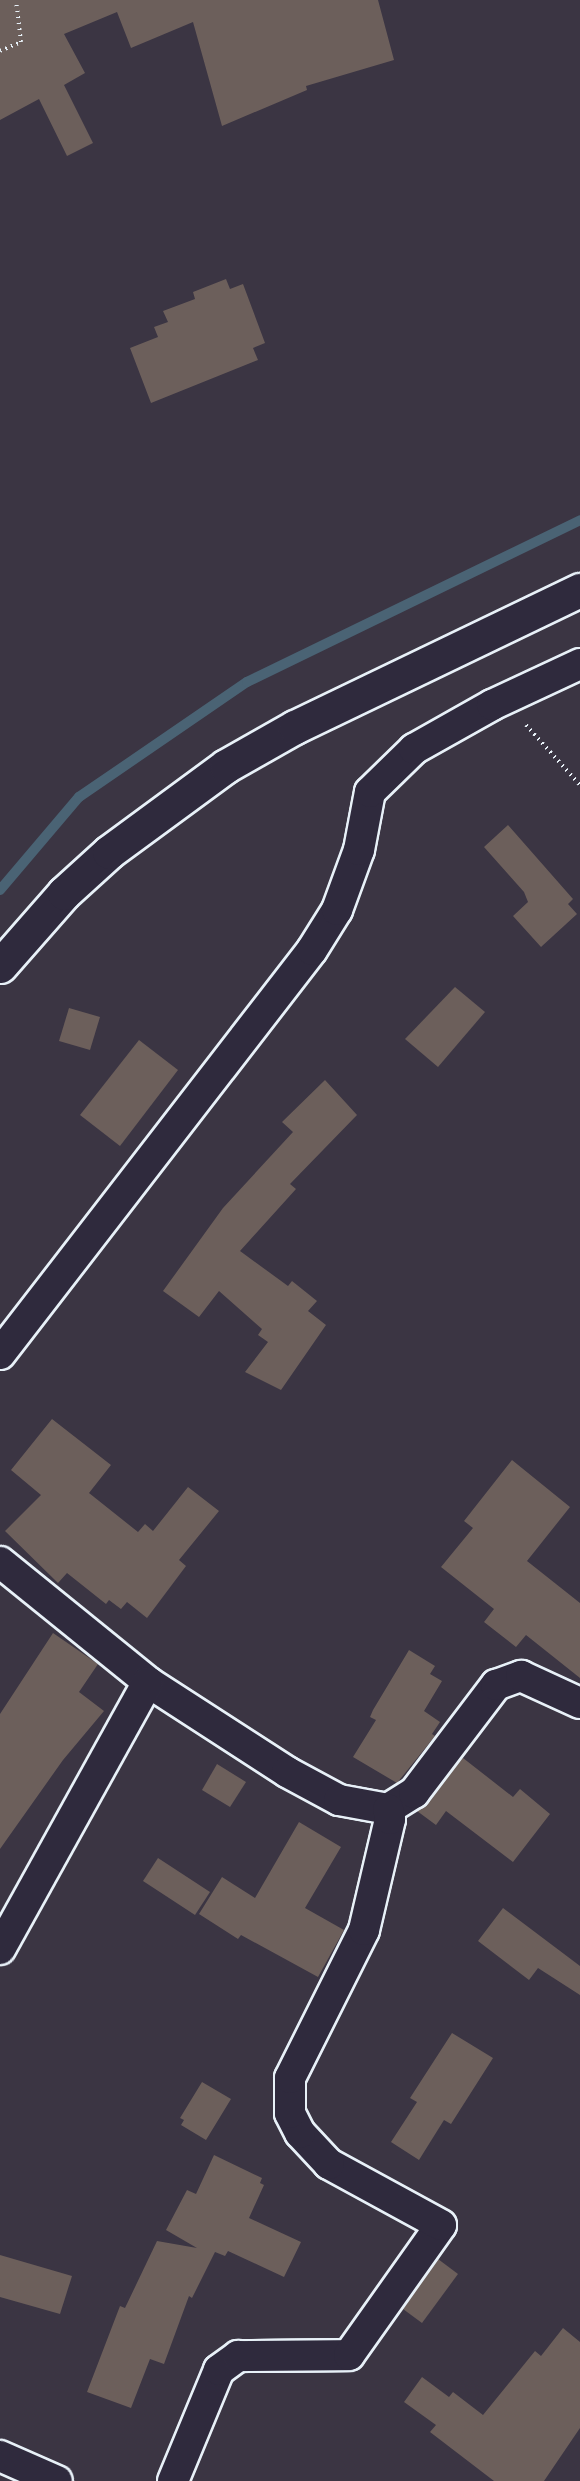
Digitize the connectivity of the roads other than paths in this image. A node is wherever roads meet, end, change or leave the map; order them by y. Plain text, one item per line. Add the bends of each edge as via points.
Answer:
1 (580, 590) edge
2 (580, 664) edge
3 (0, 966) edge
4 (0, 1354) edge
5 (0, 1562) edge
6 (148, 1682) junction
7 (580, 1703) edge
8 (388, 1809) junction
9 (0, 1949) edge
10 (0, 2456) edge
11 (57, 2481) edge
12 (173, 2481) edge

1 - 3 street via 295,727 226,766 109,852 64,893
2 - 4 street via 414,749 370,792 359,850 338,910 312,950
5 - 6 street
6 - 8 street via 339,1800
6 - 9 street
7 - 8 street via 521,1676 496,1685 414,1792
8 - 12 street via 390,1819 364,1930 290,2078 290,2113 300,2133 329,2164 441,2225 349,2355 238,2356 219,2370
10 - 11 street

